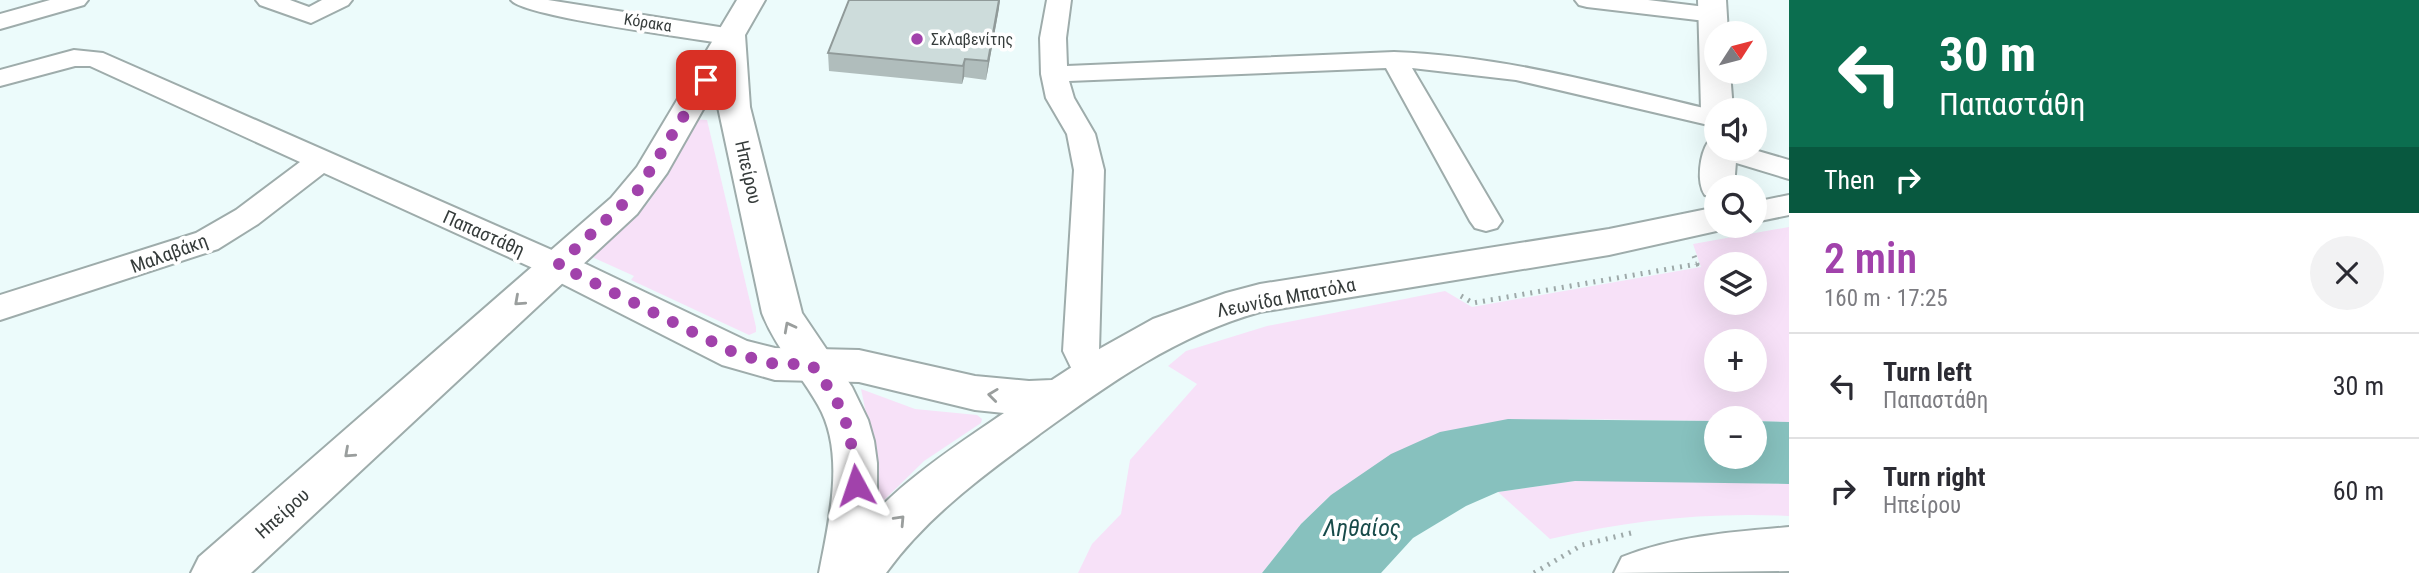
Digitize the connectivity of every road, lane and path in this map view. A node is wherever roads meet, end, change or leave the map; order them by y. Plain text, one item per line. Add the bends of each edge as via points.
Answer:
1 (76, 0) edge
2 (268, 0) edge
3 (340, 0) edge
4 (523, 0) edge
5 (751, 0) edge
6 (1059, 0) edge
7 (1587, 0) edge
8 (1713, 7) edge
9 (0, 22) edge
10 (732, 37) junction
11 (1394, 60) junction
12 (1054, 74) junction
13 (0, 78) edge
14 (1717, 98) edge
15 (1704, 116) edge
16 (320, 160) junction
17 (1759, 161) edge
18 (1789, 170) edge
19 (1789, 205) edge
20 (1767, 210) edge
21 (1486, 221) dead end
22 (1703, 231) edge
23 (558, 265) junction
24 (1455, 293) dead end
25 (0, 308) edge
26 (811, 364) junction
27 (1077, 385) junction
28 (1789, 549) edge
29 (216, 573) edge
30 (844, 573) edge
31 (857, 573) edge
32 (1639, 573) edge

1 - 9 street
2 - 3 street via 311,16
4 - 10 street, Κόρακα
5 - 10 street
6 - 12 street
7 - 8 street
8 - 14 street
10 - 23 street, Ηπείρου via 638,190
26 -> 10 street, Ηπείρου via 788,328 770,264 734,107
11 - 12 street
11 - 15 street via 1474,64
11 - 21 street
12 - 27 street via 1088,159
13 - 16 street, Παπαστάθη via 89,57
16 - 23 street, Παπαστάθη
16 - 25 street, Μαλαβάκη via 271,200 207,241
17 - 18 street
19 - 20 street
22 - 24 path via 1697,264 1473,303
22 - 27 street, Λεωνίδα Μπατόλα via 1609,242 1228,306 1152,336
23 - 26 street, Παπαστάθη via 737,354 775,364
23 -> 29 street, Ηπείρου
27 -> 26 street, Παπαστάθη via 1029,398 975,393 859,366
26 - 30 street, Ηπείρου via 844,411 852,441 856,499
31 -> 27 street, Λεωνίδα Μπατόλα via 893,527 936,486
28 - 32 street via 1699,557

